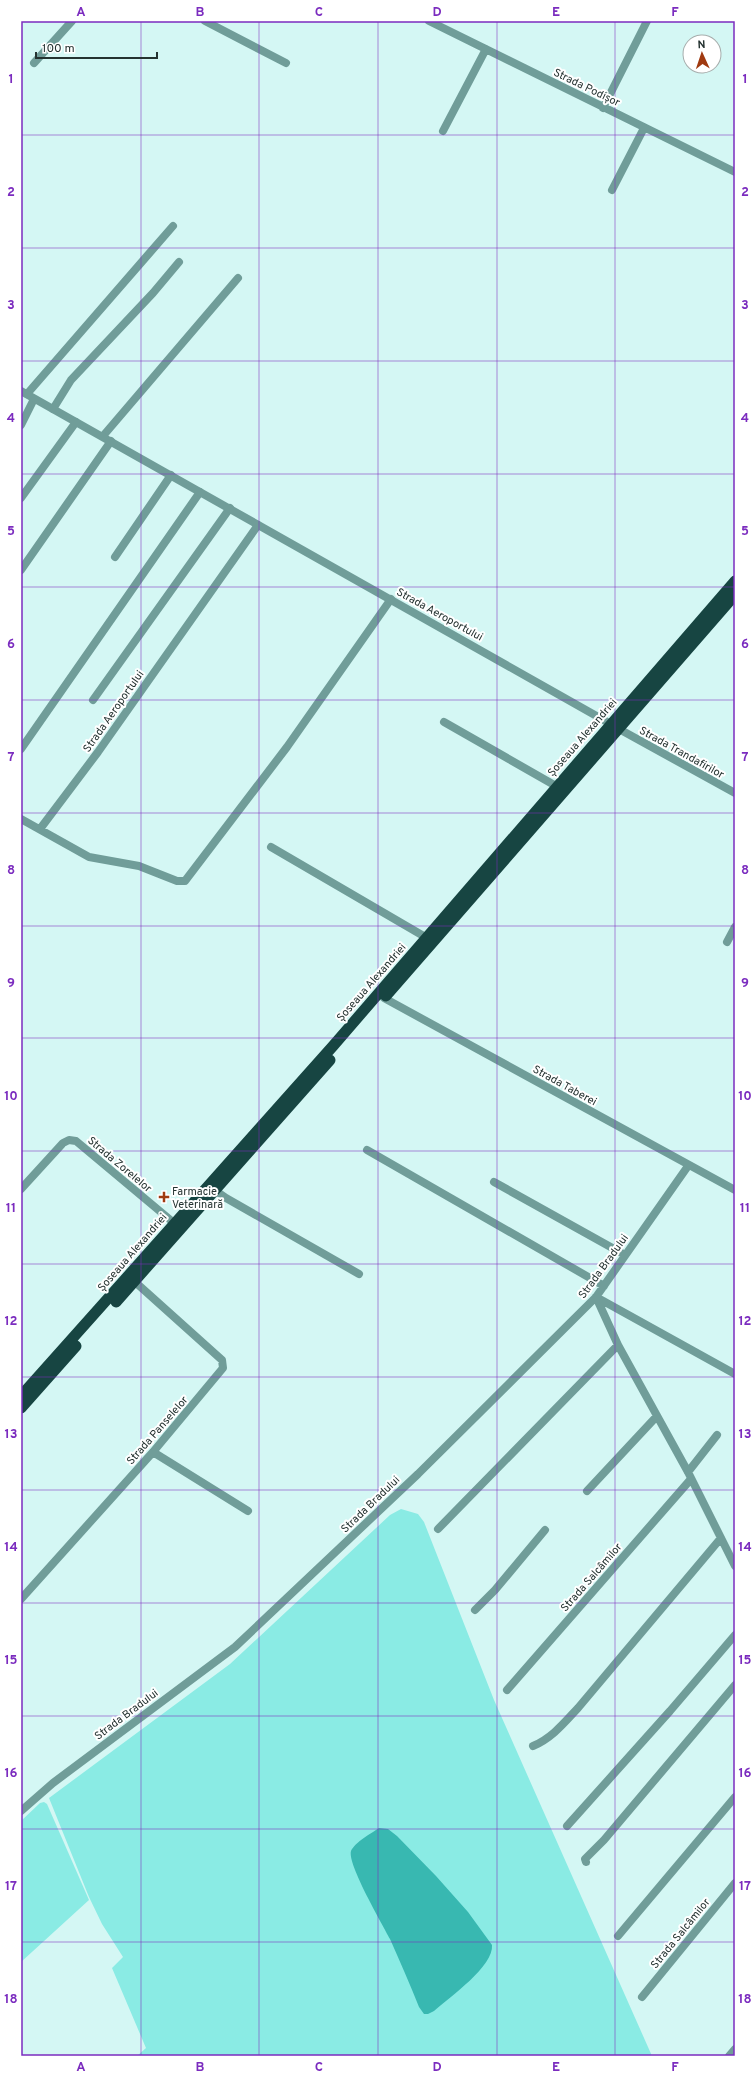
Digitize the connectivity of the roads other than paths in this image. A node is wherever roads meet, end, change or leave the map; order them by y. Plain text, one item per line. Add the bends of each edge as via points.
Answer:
1 (72, 21) edge
2 (205, 21) edge
3 (429, 21) edge
4 (647, 21) edge
5 (486, 49) junction
6 (34, 63) dead end
7 (286, 63) dead end
8 (603, 108) junction
9 (644, 128) junction
10 (443, 131) dead end
11 (735, 172) edge
12 (612, 190) dead end
13 (173, 226) dead end
14 (179, 262) dead end
15 (238, 278) dead end
16 (24, 393) edge
17 (34, 399) junction
18 (53, 409) junction
19 (76, 422) junction
20 (21, 425) edge
21 (103, 436) junction
22 (111, 441) junction
23 (171, 475) junction
24 (200, 492) junction
25 (21, 498) edge
26 (230, 508) junction
27 (258, 525) junction
28 (115, 557) dead end
29 (21, 570) edge
30 (735, 581) edge
31 (735, 595) edge
32 (391, 600) junction
33 (93, 700) dead end
34 (444, 722) dead end
35 (615, 726) junction
36 (21, 749) edge
37 (556, 786) junction
38 (735, 793) edge
39 (21, 819) edge
40 (40, 829) junction
41 (271, 847) dead end
42 (735, 927) edge
43 (427, 938) junction
44 (727, 942) dead end
45 (384, 998) junction
46 (367, 1150) dead end
47 (688, 1166) junction
48 (494, 1182) dead end
49 (21, 1190) edge
50 (216, 1190) junction
51 (735, 1190) edge
52 (174, 1223) junction
53 (625, 1255) junction
54 (359, 1274) dead end
55 (134, 1281) junction
56 (604, 1286) junction
57 (596, 1297) junction
58 (618, 1345) junction
59 (735, 1374) edge
60 (21, 1396) edge
61 (21, 1408) edge
62 (657, 1416) junction
63 (717, 1435) dead end
64 (153, 1452) junction
65 (689, 1476) junction
66 (587, 1491) dead end
67 (248, 1511) dead end
68 (438, 1529) dead end
69 (545, 1530) dead end
70 (721, 1538) junction
71 (735, 1566) edge
72 (21, 1599) edge
73 (475, 1610) dead end
74 (735, 1635) edge
75 (735, 1685) edge
76 (507, 1690) dead end
77 (533, 1746) dead end
78 (735, 1797) edge
79 (21, 1811) edge
80 (567, 1826) dead end
81 (586, 1862) dead end
82 (735, 1883) edge
83 (618, 1936) dead end
84 (642, 1997) dead end
85 (735, 2049) edge
86 (729, 2056) edge

1 - 6 street
2 - 7 street
3 - 5 street, Strada Podișor
4 - 8 street
5 - 8 street, Strada Podișor
5 - 10 street
8 - 9 street, Strada Podișor
9 - 11 street, Strada Podișor
9 - 12 street
13 - 16 street
14 - 18 street via 71,380
15 - 21 street
16 - 17 street, Strada Aeroportului
17 - 18 street, Strada Aeroportului
17 - 20 street
18 - 19 street, Strada Aeroportului
19 - 21 street, Strada Aeroportului
19 - 25 street
21 - 22 street, Strada Aeroportului
22 - 23 street, Strada Aeroportului
22 - 29 street
23 - 24 street, Strada Aeroportului
23 - 28 street
24 - 26 street, Strada Aeroportului
24 - 36 street
26 - 27 street, Strada Aeroportului
26 - 33 street
27 - 32 street, Strada Aeroportului
27 - 40 street, Strada Aeroportului via 98,752
30 - 35 highway, Șoseaua Alexandriei
31 - 35 highway, Șoseaua Alexandriei
32 - 35 street, Strada Aeroportului
32 - 40 street via 287,747 186,881 177,881 139,866 89,857
34 - 37 street
35 - 37 highway, Șoseaua Alexandriei
35 - 38 street, Strada Trandafirilor
35 - 45 highway, Șoseaua Alexandriei
37 - 43 highway, Șoseaua Alexandriei
39 - 40 street
41 - 43 street
42 - 44 street
43 - 52 highway, Șoseaua Alexandriei
45 - 47 street, Strada Taberei
45 - 50 highway, Șoseaua Alexandriei
46 - 56 street
47 - 51 street, Strada Taberei
47 - 53 street, Strada Bradului
48 - 53 street
49 - 52 street, Strada Zorelelor via 63,1143 69,1140 76,1141
50 - 54 street
50 - 55 highway, Șoseaua Alexandriei
52 - 60 highway, Șoseaua Alexandriei
53 - 56 street, Strada Bradului
55 - 61 highway, Șoseaua Alexandriei
55 - 64 street, Strada Panselelor via 224,1364 221,1372
56 - 57 street, Strada Bradului
57 - 58 street
57 - 59 street
57 - 79 street, Strada Bradului via 440,1452 235,1647 53,1783
58 - 62 street
58 - 68 street
62 - 65 street
62 - 66 street
63 - 65 street, Strada Salcâmilor
64 - 67 street
64 - 72 street, Strada Panselelor
65 - 70 street
65 - 76 street, Strada Salcâmilor
69 - 73 street
70 - 71 street
70 - 77 street via 578,1708 544,1742
74 - 80 street
75 - 81 street via 585,1859
78 - 83 street
82 - 84 street, Strada Salcâmilor
85 - 86 street

